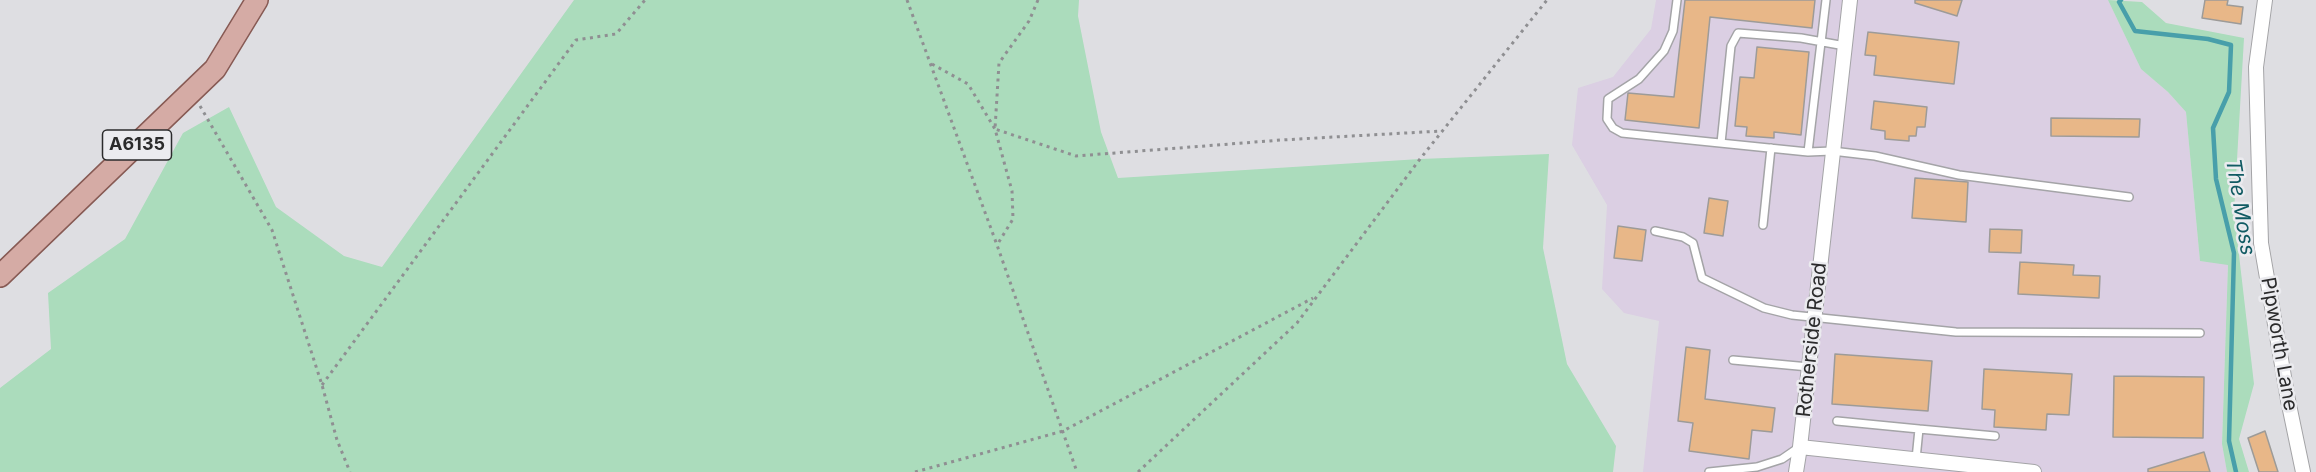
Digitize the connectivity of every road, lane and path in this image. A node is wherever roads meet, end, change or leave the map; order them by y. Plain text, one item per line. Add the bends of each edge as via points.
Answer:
1 (257, 0) edge
2 (645, 0) edge
3 (907, 0) edge
4 (1038, 0) edge
5 (1547, 0) edge
6 (1677, 0) edge
7 (1826, 0) edge
8 (1850, 0) edge
9 (2265, 0) edge
10 (1821, 43) junction
11 (1845, 46) junction
12 (931, 63) junction
13 (192, 92) junction
14 (995, 129) junction
15 (1442, 131) junction
16 (1721, 143) junction
17 (1772, 148) junction
18 (1832, 151) junction
19 (1808, 152) junction
20 (2128, 197) dead end
21 (1763, 225) dead end
22 (1655, 231) dead end
23 (997, 245) junction
24 (0, 276) edge
25 (1314, 298) junction
26 (1814, 319) junction
27 (2200, 333) dead end
28 (1733, 360) dead end
29 (1809, 367) junction
30 (322, 385) junction
31 (1837, 421) dead end
32 (1919, 429) junction
33 (1063, 431) junction
34 (1995, 436) dead end
35 (1800, 447) junction
36 (1916, 459) junction
37 (350, 472) edge
38 (915, 472) edge
39 (1077, 472) edge
40 (1137, 472) edge
41 (1709, 472) edge
42 (1796, 472) edge
43 (2034, 472) edge
44 (2302, 472) edge

1 - 13 main road, A6135 via 215,69
2 - 30 path via 616,34 576,40
3 - 12 path
4 - 14 path via 1029,21 999,63
5 - 15 path
6 - 16 lane via 1673,31 1664,51 1639,79 1608,99 1607,119 1622,134
7 - 10 lane
8 - 11 street, Rotherside Road
9 - 44 street, Pipworth Lane via 2256,67 2261,243
10 - 11 lane
10 - 16 lane via 1738,33 1731,46
10 - 19 lane
11 - 18 street, Rotherside Road
12 - 14 path via 968,84
12 - 23 path
13 - 24 main road, A6135
13 - 30 path via 272,230
14 - 15 path via 1076,156
14 - 23 path via 1012,191 1013,219
15 - 25 path
16 - 17 lane
17 - 19 lane
17 - 21 lane
18 - 19 lane
18 - 20 lane via 1875,156 1959,175
18 - 26 street, Rotherside Road
22 - 26 lane via 1693,243 1702,278 1764,308
23 - 33 path
25 - 33 path
25 - 40 path via 1297,323
26 - 27 lane via 1956,332
26 - 29 street, Rotherside Road
28 - 29 lane
29 - 35 street, Rotherside Road
30 - 37 path
31 - 32 lane
32 - 34 lane
32 - 36 lane
33 - 38 path
33 - 39 path
35 - 36 street
35 - 41 lane via 1782,459 1757,467
35 - 42 street, Rotherside Road
36 - 43 street

